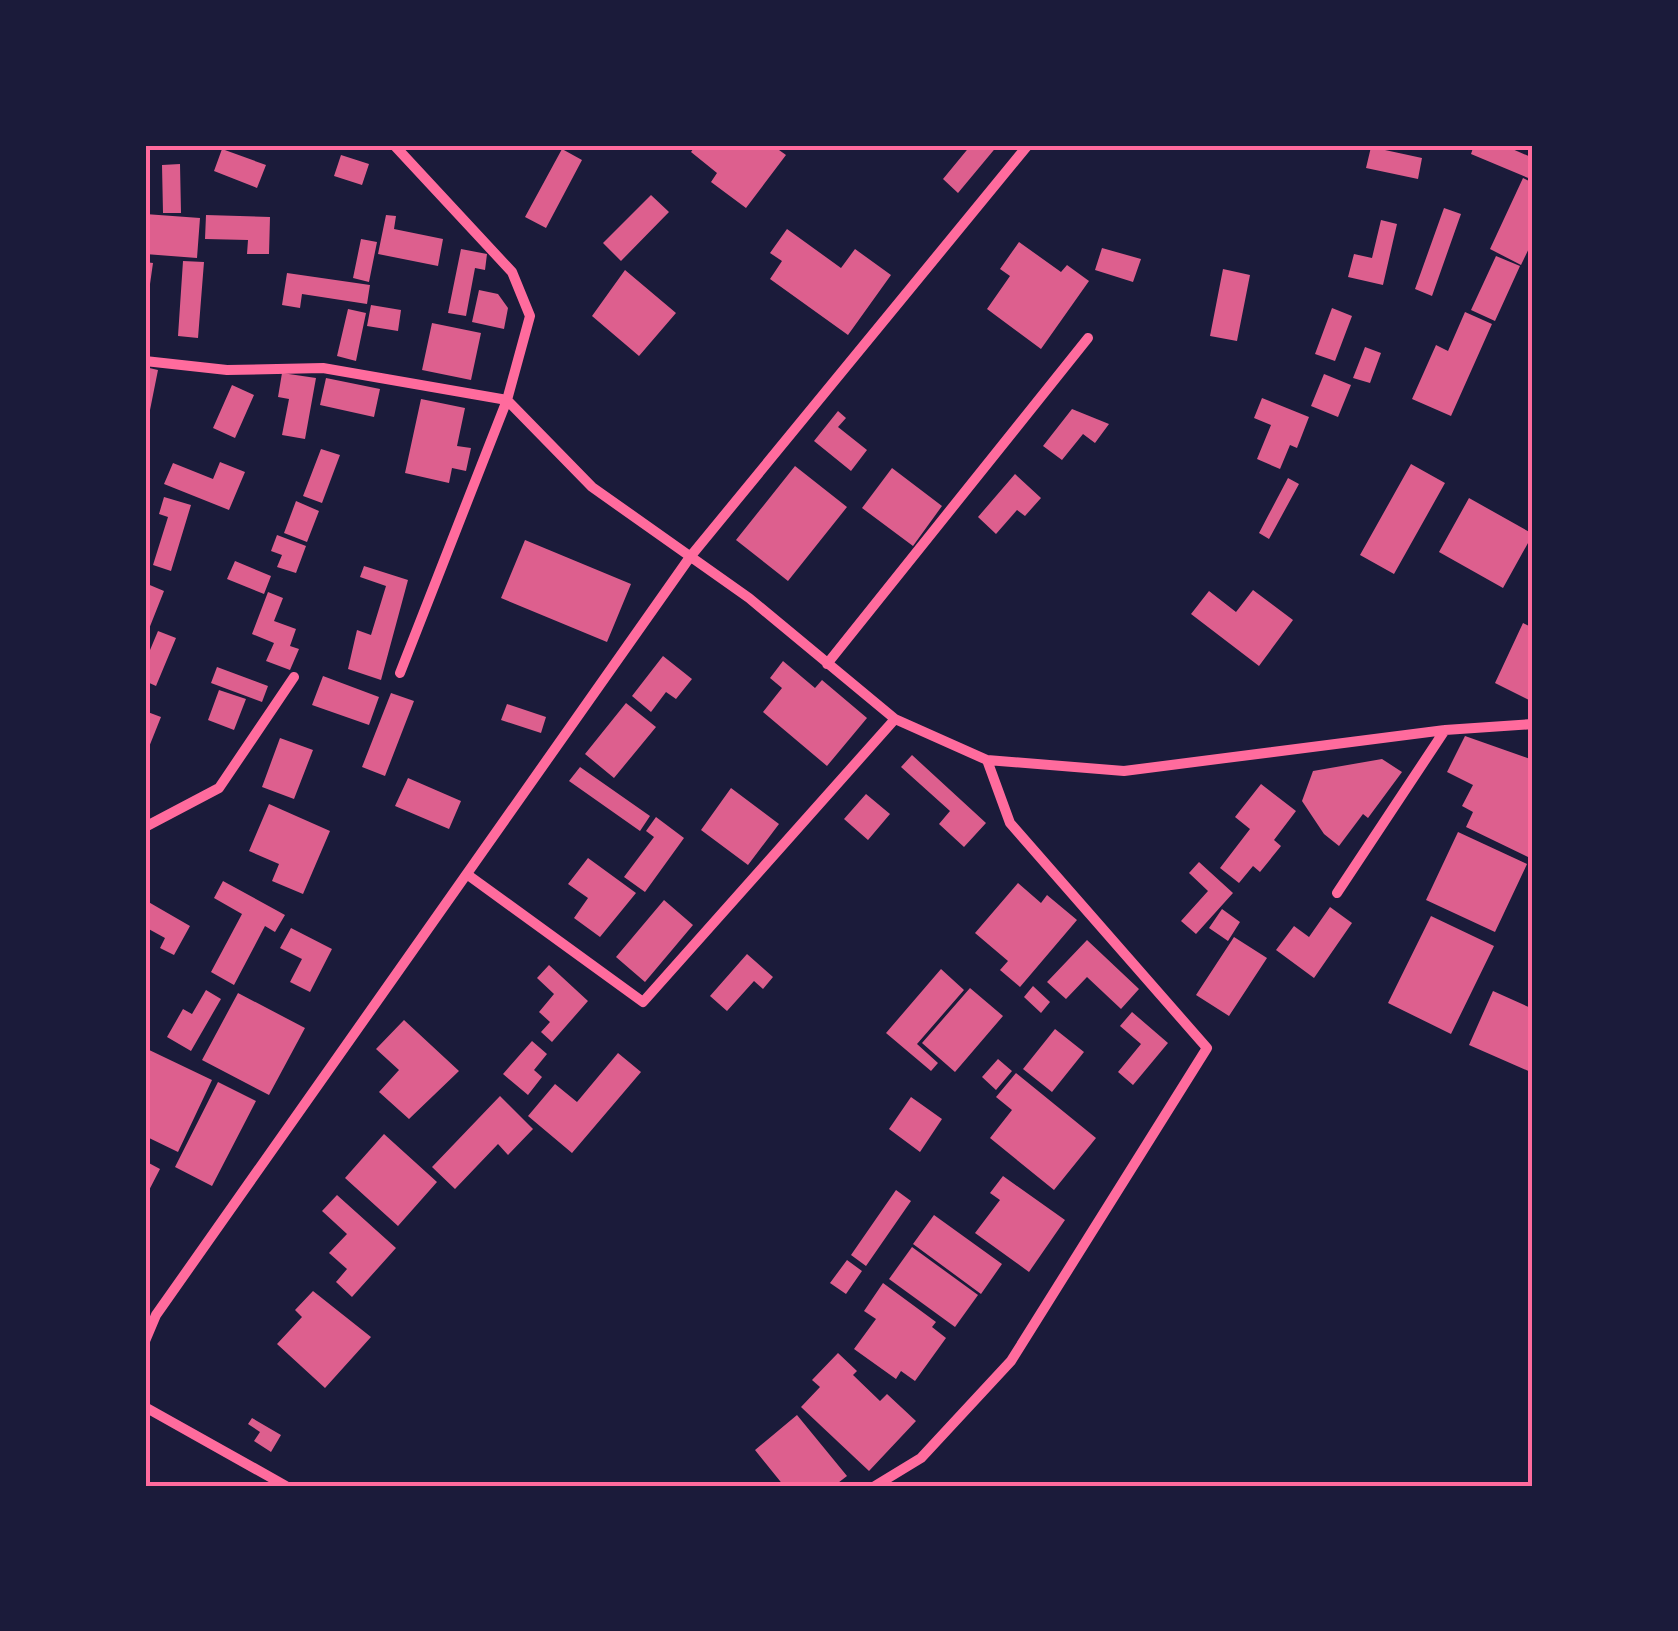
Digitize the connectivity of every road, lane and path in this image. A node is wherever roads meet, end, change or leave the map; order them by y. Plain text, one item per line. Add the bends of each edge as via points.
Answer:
1 (394, 145) edge
2 (1028, 145) edge
3 (1088, 338) dead end
4 (145, 361) edge
5 (507, 400) junction
6 (690, 557) junction
7 (828, 664) junction
8 (400, 673) dead end
9 (294, 678) dead end
10 (895, 719) junction
11 (1533, 724) edge
12 (1445, 730) junction
13 (987, 760) junction
14 (145, 828) edge
15 (468, 874) junction
16 (1336, 893) dead end
17 (145, 1342) edge
18 (145, 1407) edge
19 (286, 1486) edge
20 (875, 1486) edge

1 - 5 street via 512,272 530,316
2 - 6 street
3 - 7 street
4 - 5 street via 227,370 323,368
5 - 6 street via 592,486
5 - 8 street
6 - 7 street
6 - 15 street
7 - 10 street
9 - 14 street via 218,788
10 - 13 street
10 - 15 street via 642,1002
11 - 12 street
12 - 13 street via 1124,771
12 - 16 street
13 - 20 street via 1010,823 1207,1048 1010,1361 921,1458
15 - 17 street via 167,1300
18 - 19 street

